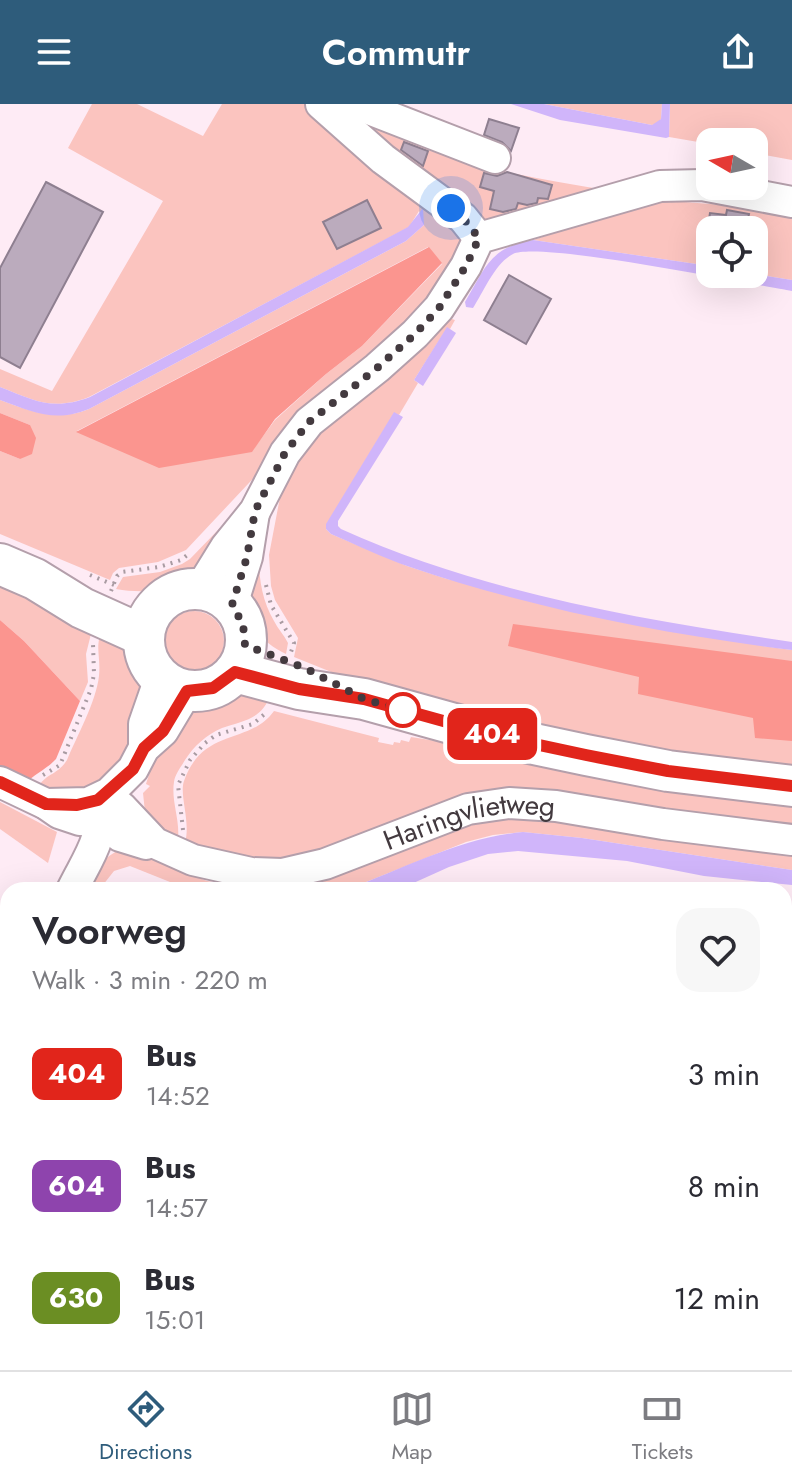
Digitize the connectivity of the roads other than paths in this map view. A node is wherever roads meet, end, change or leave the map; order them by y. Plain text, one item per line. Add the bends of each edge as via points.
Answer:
1 (321, 104) edge
2 (356, 104) edge
3 (495, 158) dead end
4 (792, 202) edge
5 (479, 238) junction
6 (17, 572) edge
7 (216, 597) junction
8 (150, 622) junction
9 (240, 658) junction
10 (173, 684) junction
11 (0, 782) edge
12 (792, 786) edge
13 (107, 809) junction
14 (792, 840) edge
15 (76, 882) edge

1 - 5 street via 383,159 463,218
2 - 3 street
4 - 5 street via 702,185 660,186
5 - 7 street via 431,317 309,422 285,453 255,511 247,557
6 - 8 main road via 82,608
7 - 8 main road via 171,595
7 - 9 main road via 243,624
8 - 10 main road via 147,658
9 - 10 main road via 213,688
9 - 12 main road via 305,668 364,699 501,737 668,771
10 - 13 street via 144,724 127,800
11 - 13 street, Haringvlietweg via 71,818
13 - 14 street, Haringvlietweg via 120,836 251,873 282,874 325,864 468,809 509,803
13 - 15 street

